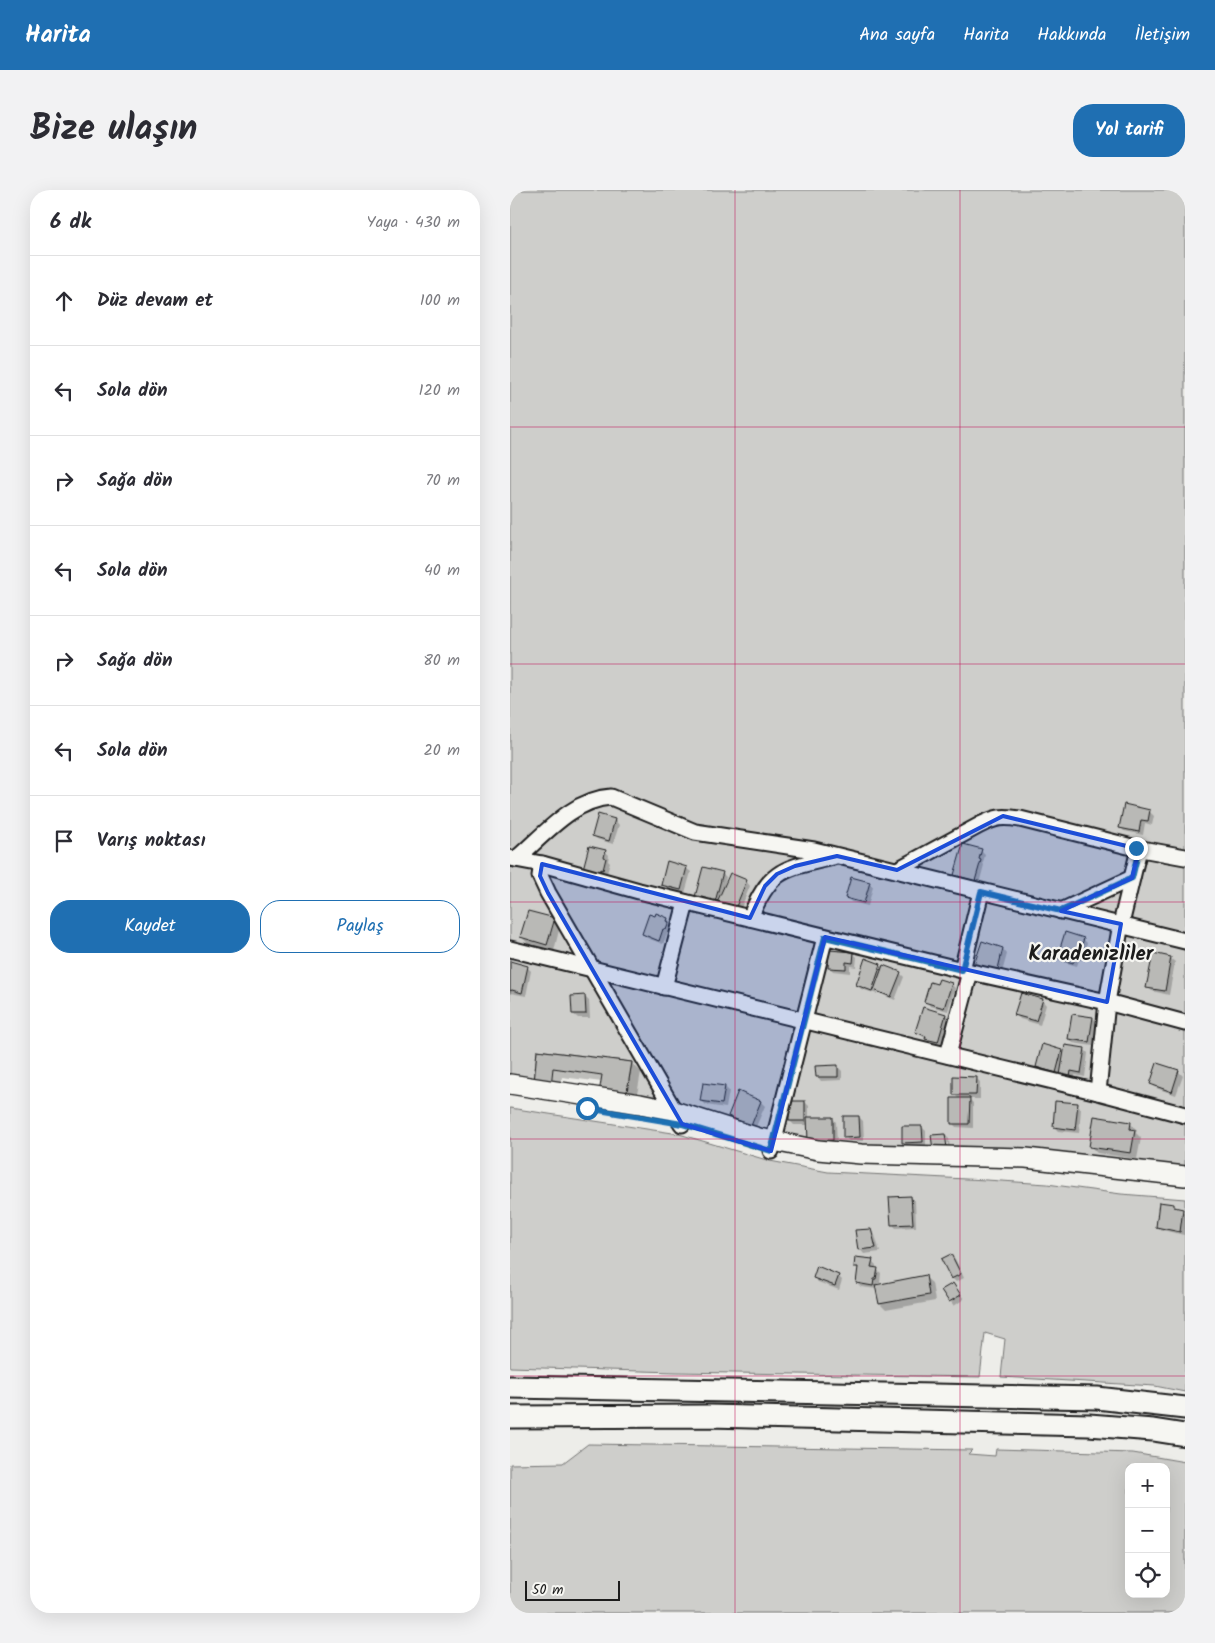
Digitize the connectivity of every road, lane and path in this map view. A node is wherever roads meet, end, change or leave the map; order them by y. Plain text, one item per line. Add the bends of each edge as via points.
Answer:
1 (1139, 849) junction
2 (837, 856) junction
3 (1185, 857) edge
4 (513, 859) edge
5 (542, 864) junction
6 (897, 870) junction
7 (1132, 878) junction
8 (981, 892) junction
9 (686, 903) junction
10 (1061, 911) junction
11 (750, 918) junction
12 (1121, 924) junction
13 (825, 937) junction
14 (1185, 941) edge
15 (510, 949) edge
16 (592, 970) junction
17 (966, 971) junction
18 (664, 987) junction
19 (1107, 1002) junction
20 (803, 1021) junction
21 (1185, 1023) edge
22 (948, 1055) junction
23 (510, 1084) edge
24 (1098, 1092) junction
25 (510, 1096) edge
26 (1185, 1115) edge
27 (678, 1118) junction
28 (772, 1146) junction
29 (1185, 1176) edge
30 (1185, 1186) edge
31 (510, 1388) edge
32 (1185, 1408) edge
33 (510, 1417) edge
34 (1185, 1435) edge

1 - 3 street
1 - 6 street via 1003,816 980,824
1 - 7 street
2 - 4 street via 695,832 611,797 598,798 580,806
2 - 6 street
2 - 11 street via 794,866 777,874 765,886
4 - 5 street
5 - 9 street
5 - 16 street via 540,876 548,893
6 - 8 street
7 - 10 street
7 - 12 street
8 - 10 street
8 - 17 street
9 - 11 street
9 - 18 street
10 - 12 street
11 - 13 street
12 - 14 street
12 - 19 street
13 - 17 street
13 - 20 street
15 - 16 street
16 - 18 street
16 - 27 street
17 - 19 street
17 - 22 street
18 - 20 street
19 - 21 street
19 - 24 street
20 - 22 street
20 - 28 street
22 - 24 street
23 - 27 main road via 640,1104
24 - 26 street
25 - 27 main road
27 - 28 main road
28 - 29 main road via 861,1154 1026,1158
28 - 30 main road via 800,1159 857,1166 1045,1170
31 - 32 highway via 1097,1398
33 - 34 highway via 710,1416 1070,1425

